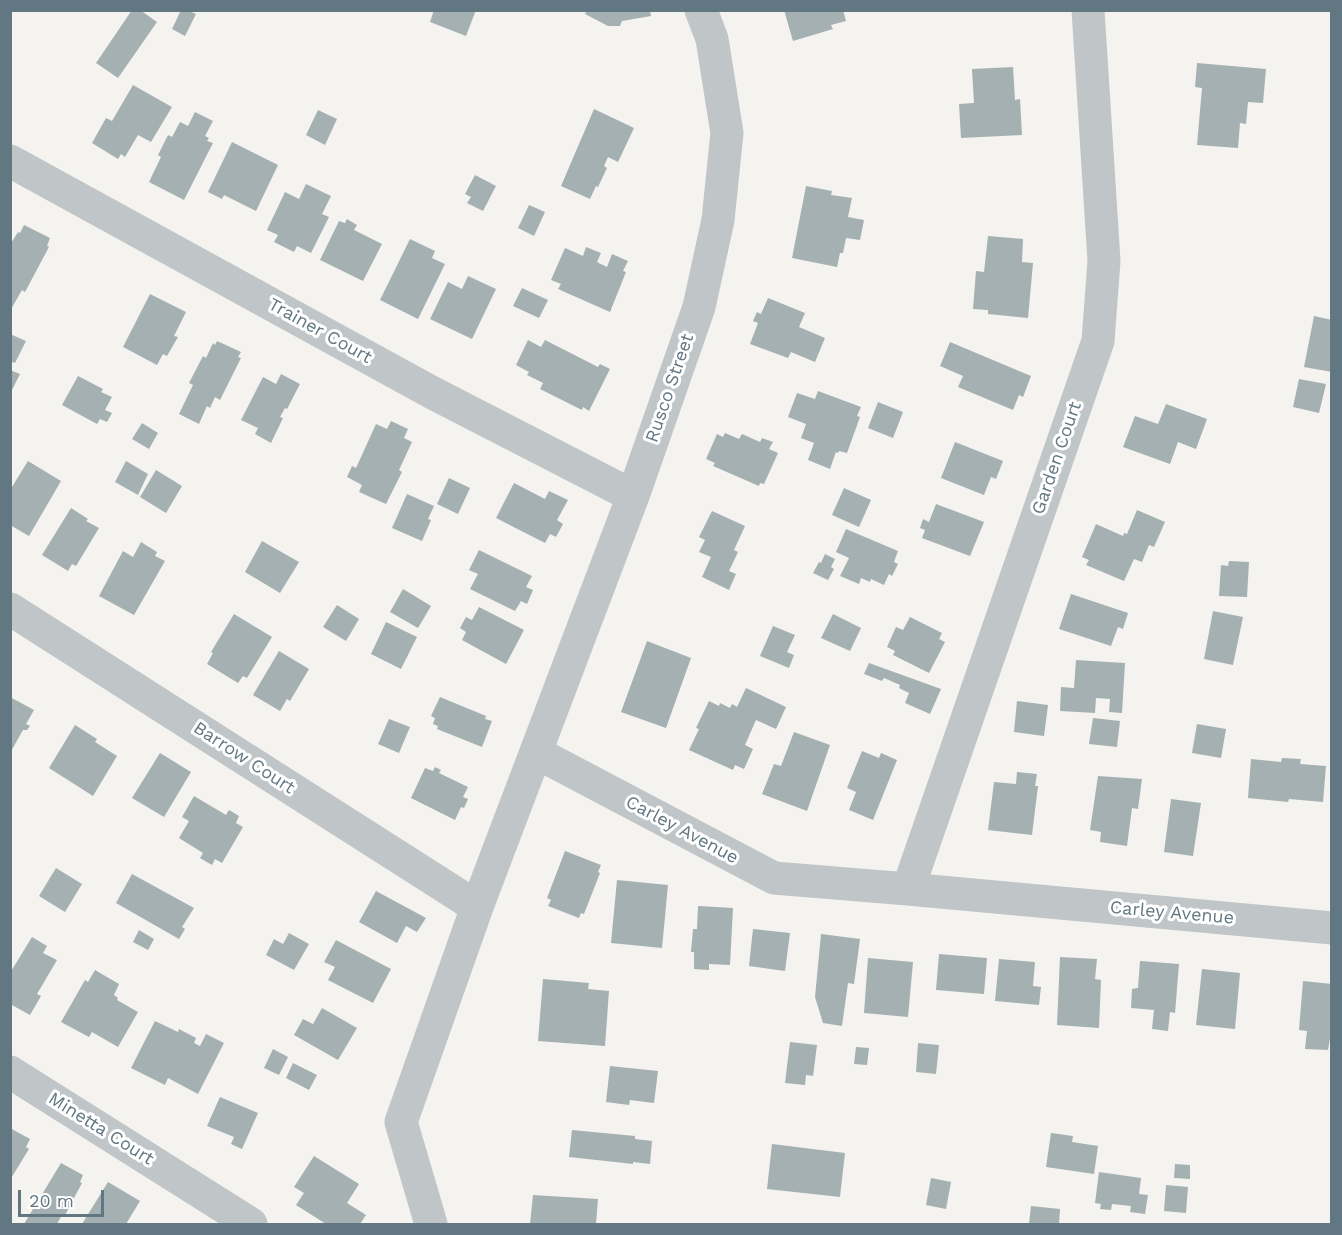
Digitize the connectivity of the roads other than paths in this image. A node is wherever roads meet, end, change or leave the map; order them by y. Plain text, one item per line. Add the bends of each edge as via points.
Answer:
1 (701, 10) edge
2 (1088, 10) edge
3 (10, 161) edge
4 (633, 496) junction
5 (10, 609) edge
6 (537, 753) junction
7 (908, 889) junction
8 (477, 908) junction
9 (1332, 928) edge
10 (10, 1072) edge
11 (251, 1224) edge
12 (431, 1224) edge

1 - 4 street, Rusco Street via 712,39 727,133 718,220 699,307
2 - 7 street, Garden Court via 1104,261 1098,341
3 - 4 street, Trainer Court via 431,392
4 - 6 street, Rusco Street
5 - 8 street, Barrow Court
6 - 7 street, Carley Avenue via 774,878
6 - 8 street
7 - 9 street, Carley Avenue
8 - 12 street via 401,1122
10 - 11 street, Minetta Court

